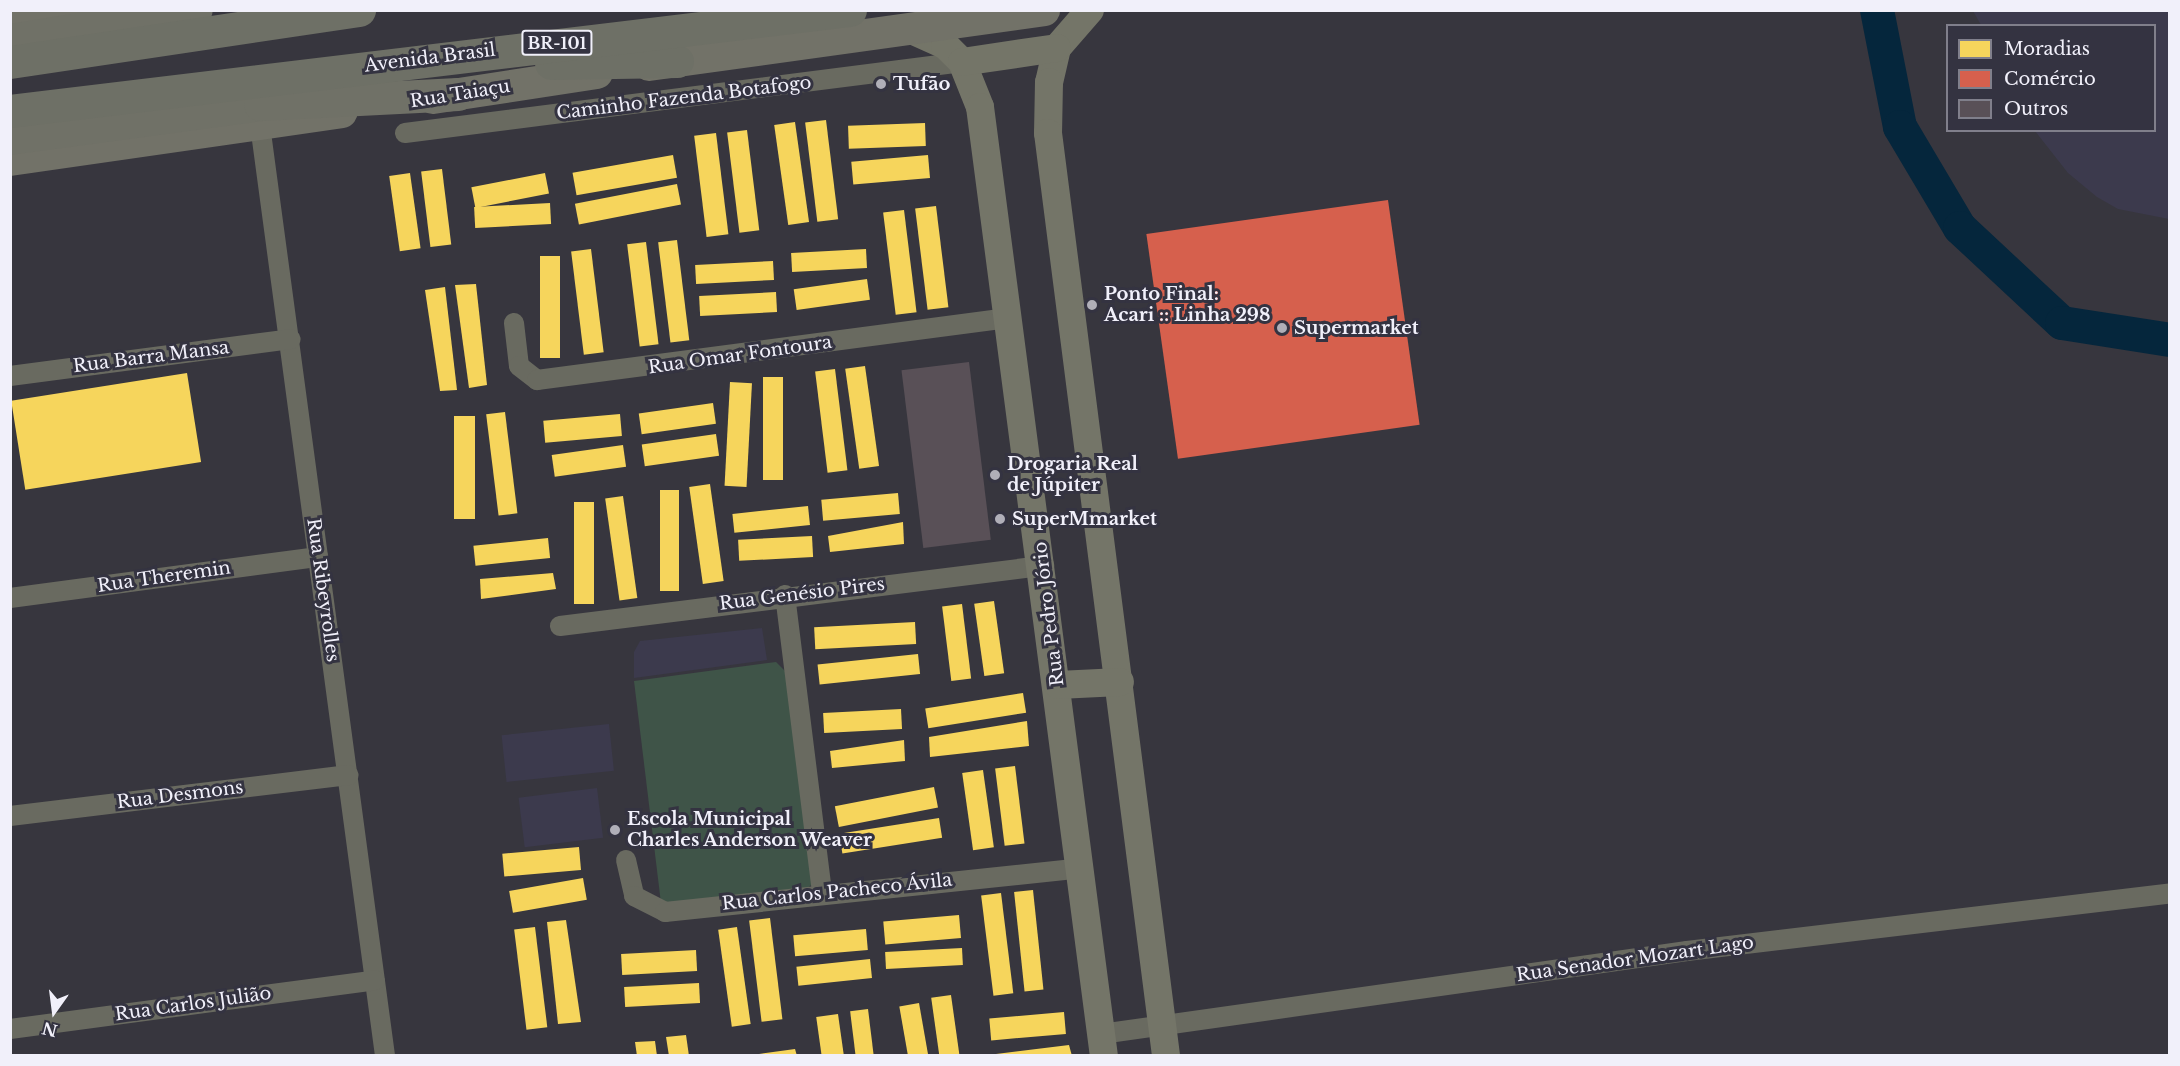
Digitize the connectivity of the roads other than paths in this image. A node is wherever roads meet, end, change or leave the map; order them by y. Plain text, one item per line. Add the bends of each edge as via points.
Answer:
1 (67, 10) edge
2 (195, 10) edge
3 (326, 10) edge
4 (359, 10) edge
5 (850, 10) edge
6 (1044, 10) edge
7 (1090, 10) edge
8 (10, 18) edge
9 (292, 21) junction
10 (909, 29) junction
11 (10, 40) edge
12 (1057, 48) junction
13 (677, 61) junction
14 (10, 62) edge
15 (962, 62) junction
16 (264, 77) junction
17 (458, 94) junction
18 (10, 111) edge
19 (260, 125) junction
20 (405, 133) dead end
21 (10, 138) edge
22 (10, 160) edge
23 (1010, 318) junction
24 (514, 323) dead end
25 (291, 339) junction
26 (10, 376) edge
27 (318, 557) junction
28 (1044, 566) junction
29 (785, 595) junction
30 (10, 598) edge
31 (560, 626) dead end
32 (1120, 682) junction
33 (1058, 685) junction
34 (349, 775) junction
35 (10, 816) edge
36 (626, 860) dead end
37 (1081, 868) junction
38 (822, 892) junction
39 (2169, 893) edge
40 (375, 980) junction
41 (1163, 1024) junction
42 (10, 1029) edge
43 (1102, 1045) edge
44 (385, 1056) edge
45 (1167, 1056) edge

1 - 8 main road
2 - 11 highway
3 - 9 highway
4 - 9 highway
5 - 16 highway, Avenida Brasil / BR-101
6 - 10 main road
7 - 12 main road
9 - 14 highway
10 - 13 main road, Rua Taiaçu
10 - 15 main road, Rua Pedro Jório via 945,45
12 - 15 main road
12 - 32 main road via 1049,81 1048,133
13 - 16 highway
13 - 17 main road, Rua Taiaçu
15 - 20 street, Caminho Fazenda Botafogo
15 - 23 main road, Rua Pedro Jório via 980,106
16 - 18 highway, Avenida Brasil / BR-101
17 - 19 main road, Rua Taiaçu
17 - 21 highway, Avenida Brasil via 260,104
19 - 22 main road, Rua Taiaçu
19 - 25 street, Rua Ribeyrolles
23 - 24 street, Rua Omar Fontoura via 537,380 519,366
23 - 28 main road, Rua Pedro Jório
25 - 26 street, Rua Barra Mansa
25 - 27 street, Rua Ribeyrolles
27 - 30 street, Rua Theremin
27 - 34 street, Rua Ribeyrolles
28 - 29 street, Rua Genésio Pires
28 - 33 main road, Rua Pedro Jório
29 - 31 street, Rua Genésio Pires
29 - 38 street
32 - 33 main road
32 - 41 main road
33 - 37 main road, Rua Pedro Jório
34 - 35 street, Rua Desmons
34 - 40 street, Rua Ribeyrolles
36 - 38 street, Rua Carlos Pacheco Ávila via 634,897 665,912
37 - 38 street, Rua Carlos Pacheco Ávila
37 - 43 main road, Rua Pedro Jório
39 - 41 street, Rua Senador Mozart Lago via 1687,951
40 - 42 street, Rua Carlos Julião
40 - 44 street, Rua Ribeyrolles
41 - 43 street, Rua Senador Mozart Lago
41 - 45 main road

